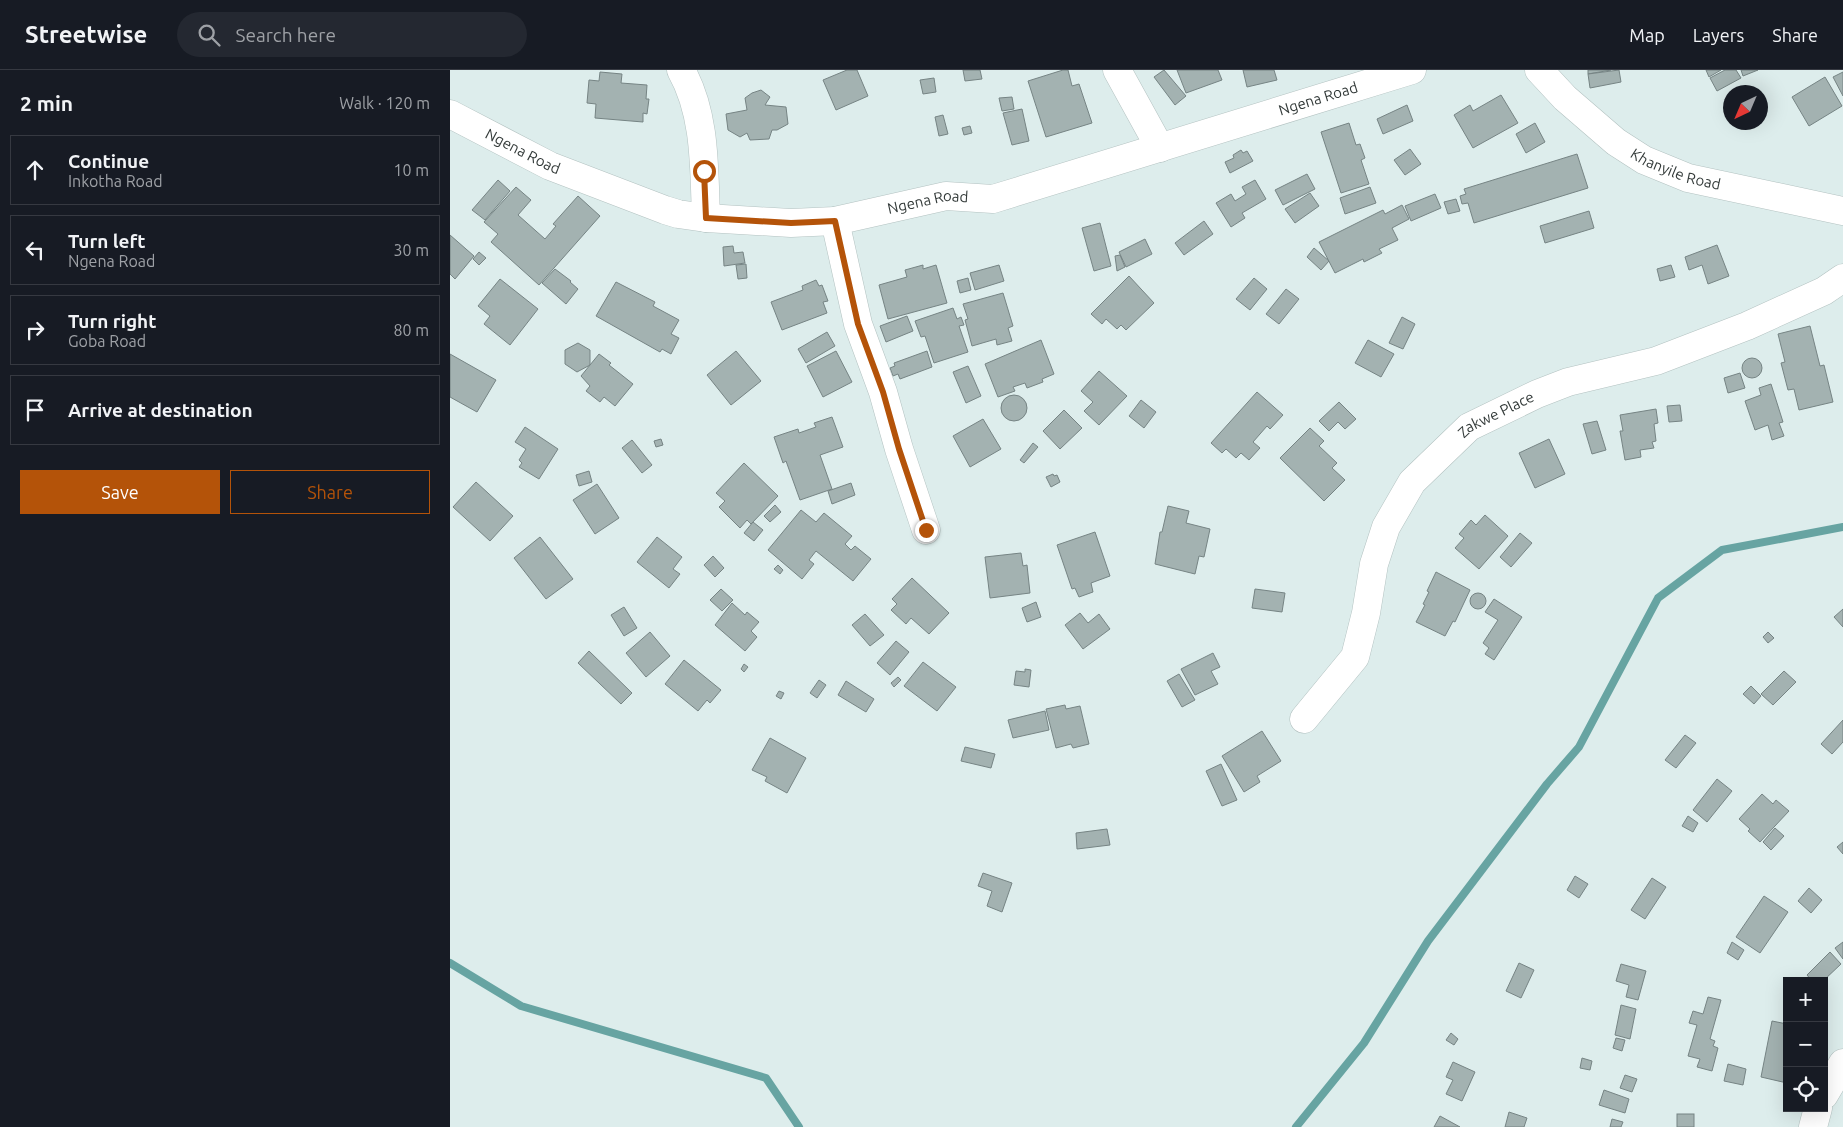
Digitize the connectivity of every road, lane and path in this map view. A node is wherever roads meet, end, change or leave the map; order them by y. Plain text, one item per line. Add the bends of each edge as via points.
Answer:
1 (681, 70) edge
2 (1117, 70) edge
3 (1412, 70) edge
4 (1540, 70) edge
5 (450, 114) edge
6 (1160, 148) junction
7 (1843, 211) edge
8 (706, 218) junction
9 (835, 221) junction
10 (1843, 278) edge
11 (926, 530) dead end
12 (1304, 719) dead end
13 (1843, 1063) edge
14 (1828, 1088) edge
15 (1817, 1112) edge
16 (1813, 1127) edge

1 - 8 street via 700,118
2 - 6 street
3 - 6 street, Ngena Road
4 - 7 street, Khanyile Road via 1565,98 1616,142 1644,160 1688,178
5 - 8 street, Ngena Road via 550,166 678,214
6 - 9 street, Ngena Road via 993,200 946,196
8 - 9 street, Ngena Road via 791,223
9 - 11 street via 858,324
10 - 12 street, Zakwe Place via 1824,291 1747,326 1656,361 1568,382 1469,427 1412,482 1386,526 1374,564 1355,657
13 - 14 street
15 - 16 street

